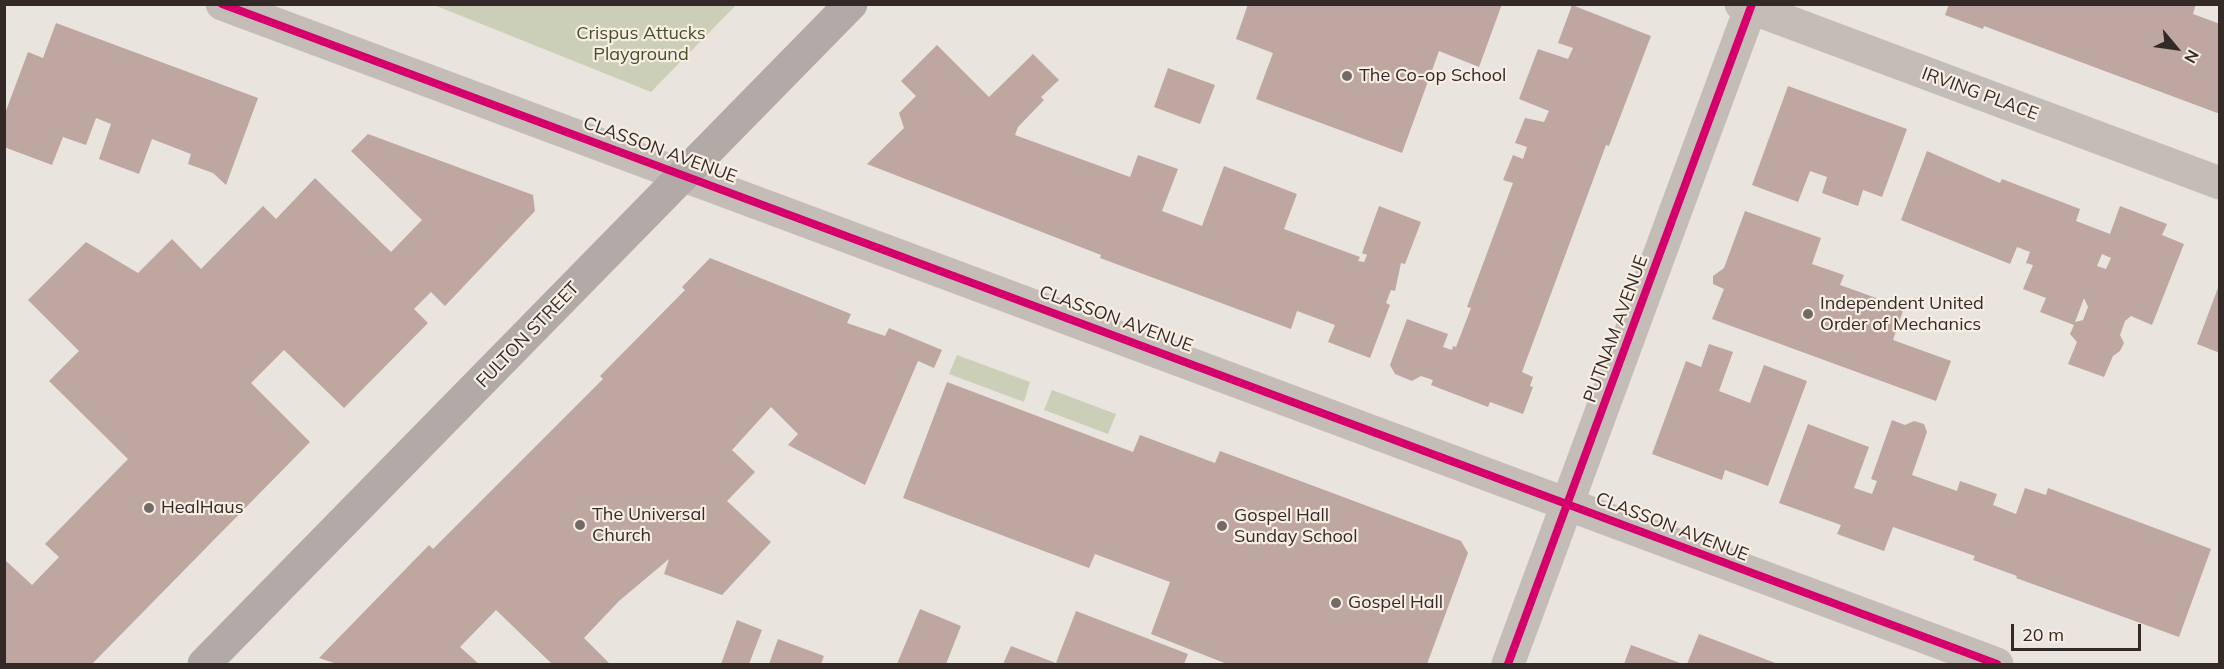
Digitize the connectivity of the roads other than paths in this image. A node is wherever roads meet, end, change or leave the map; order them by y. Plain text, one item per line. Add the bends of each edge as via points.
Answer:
1 (222, 4) edge
2 (851, 4) edge
3 (1748, 6) edge
4 (685, 176) junction
5 (2220, 183) edge
6 (1568, 504) junction
7 (204, 664) edge
8 (1508, 664) edge
9 (1997, 664) edge

1 - 4 street, CLASSON AVENUE
2 - 4 main road, FULTON STREET
3 - 5 street, IRVING PLACE
3 - 6 street, PUTNAM AVENUE
4 - 6 street, CLASSON AVENUE
4 - 7 main road, FULTON STREET
6 - 8 street, PUTNAM AVENUE
6 - 9 street, CLASSON AVENUE

